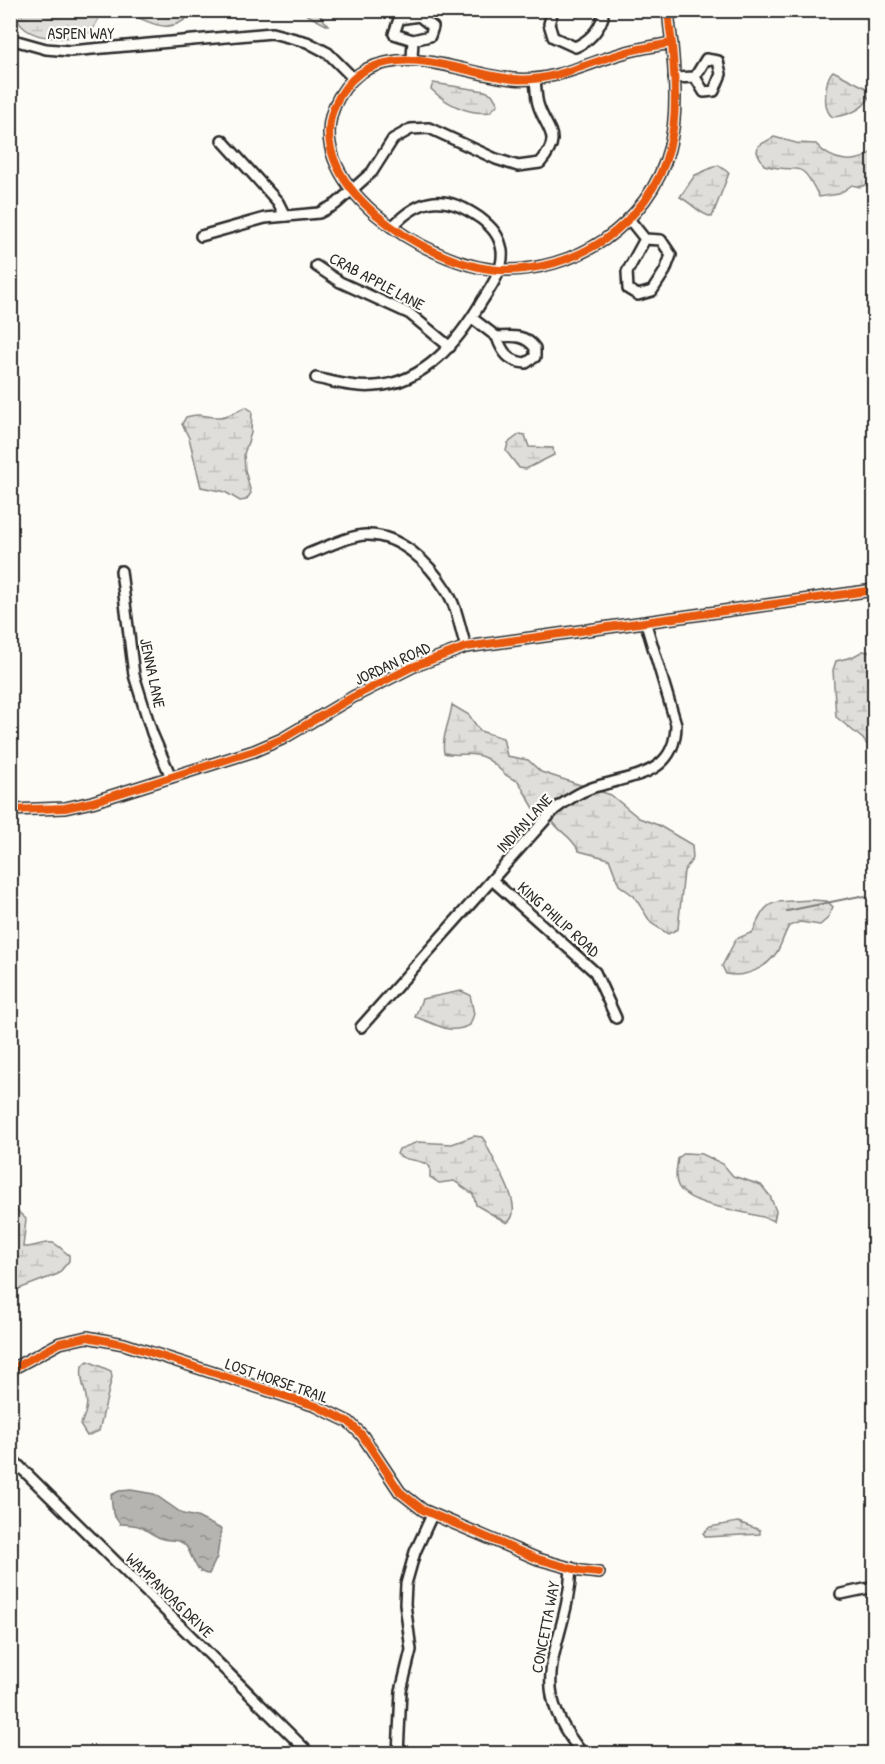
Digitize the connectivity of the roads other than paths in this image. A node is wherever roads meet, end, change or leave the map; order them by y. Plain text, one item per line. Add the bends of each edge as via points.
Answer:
1 (553, 10) edge
2 (600, 10) edge
3 (669, 10) edge
4 (10, 39) edge
5 (413, 40) dead end
6 (672, 43) junction
7 (575, 47) junction
8 (412, 59) junction
9 (579, 66) junction
10 (695, 77) dead end
11 (353, 78) junction
12 (674, 78) junction
13 (535, 80) junction
14 (222, 140) dead end
15 (352, 188) junction
16 (285, 216) junction
17 (629, 219) junction
18 (392, 227) junction
19 (201, 236) dead end
20 (645, 239) junction
21 (316, 266) dead end
22 (499, 270) junction
23 (472, 318) junction
24 (497, 337) dead end
25 (450, 346) junction
26 (316, 378) dead end
27 (308, 554) dead end
28 (121, 571) dead end
29 (874, 590) edge
30 (646, 624) junction
31 (466, 648) junction
32 (171, 777) junction
33 (10, 810) edge
34 (492, 880) junction
35 (616, 1018) dead end
36 (361, 1027) dead end
37 (10, 1370) edge
38 (10, 1457) edge
39 (432, 1515) junction
40 (571, 1568) junction
41 (599, 1573) dead end
42 (874, 1587) edge
43 (841, 1594) dead end
44 (310, 1754) edge
45 (398, 1754) edge
46 (583, 1754) edge

1 - 7 street via 549,24 553,37
2 - 7 street via 603,17 596,32
3 - 6 street
4 - 11 street, ASPEN WAY via 46,50 70,51 282,34 328,53
5 - 8 street
6 - 9 street
6 - 12 street
7 - 9 street
8 - 11 street via 367,70
8 - 13 street via 496,77
9 - 13 street
10 - 12 street
11 - 15 street via 335,104 327,136 334,160
12 - 17 street via 674,122 669,150 656,182
13 - 15 street via 538,104 553,135 550,151 540,163 519,166 429,128 411,129 393,139 372,172
14 - 16 street via 278,202
15 - 16 street via 336,204 319,213
15 - 18 street
16 - 19 street
17 - 20 street
17 - 22 street via 595,246 558,262
18 - 22 street via 441,254
18 - 22 street via 414,207 455,202 499,237
20 - 20 street via 627,272 628,289 638,295 652,291 670,255 661,240
21 - 25 street, CRAB APPLE LANE via 340,282 410,314
22 - 23 street
23 - 24 street
23 - 25 street
25 - 26 street via 416,374 383,386
27 - 31 street via 362,535 399,542 447,591
28 - 32 street, JENNA LANE via 134,675
29 - 30 street, JORDAN ROAD
30 - 31 street, JORDAN ROAD
30 - 34 street, INDIAN LANE via 676,724 667,756 655,770 596,786 567,800
31 - 32 street, JORDAN ROAD via 412,667 282,739
32 - 33 street, JORDAN ROAD via 74,807
34 - 35 street, KING PHILIP ROAD via 595,972
34 - 36 street, INDIAN LANE
37 - 39 street, LOST HORSE TRAIL via 60,1343 87,1337 124,1344 316,1406 349,1422 373,1448 400,1492
38 - 44 street, WAMPANOAG DRIVE
39 - 40 street, LOST HORSE TRAIL via 538,1559
39 - 45 street via 406,1584 411,1650 401,1691
40 - 41 street, LOST HORSE TRAIL
40 - 46 street, CONCETTA WAY via 567,1607 549,1687 552,1706
42 - 43 street

